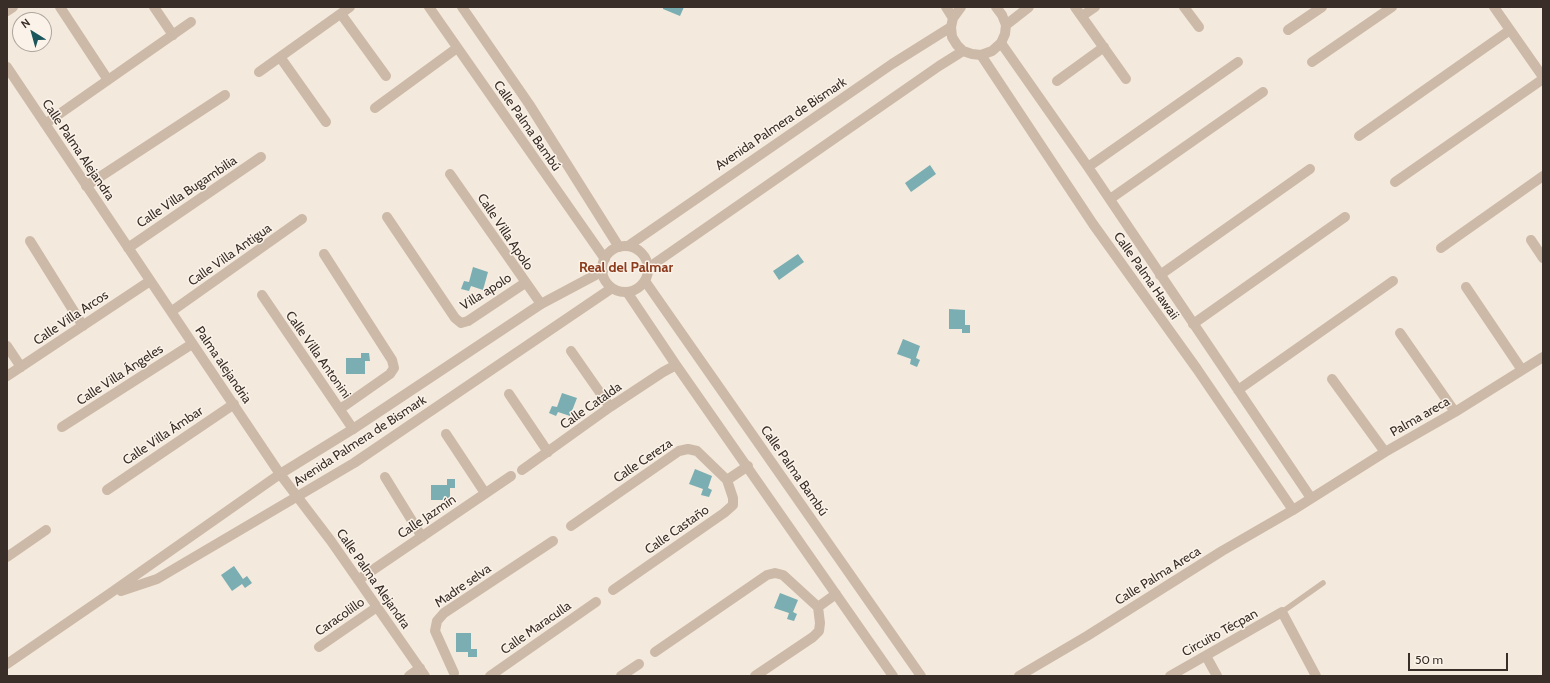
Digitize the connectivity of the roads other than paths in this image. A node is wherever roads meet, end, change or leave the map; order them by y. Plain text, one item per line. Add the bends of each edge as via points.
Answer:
1 (14, 7) edge
2 (60, 7) edge
3 (154, 7) edge
4 (350, 7) edge
5 (429, 7) edge
6 (462, 7) edge
7 (946, 7) edge
8 (961, 7) edge
9 (996, 7) edge
10 (1029, 7) edge
11 (1076, 7) edge
12 (1094, 7) edge
13 (1184, 7) edge
14 (1322, 7) edge
15 (1392, 7) edge
16 (1494, 7) edge
17 (7, 11) edge
18 (341, 14) junction
19 (1082, 16) junction
20 (191, 22) dead end
21 (952, 23) junction
22 (1006, 25) junction
23 (1199, 28) dead end
24 (1288, 30) dead end
25 (1510, 30) junction
26 (173, 34) junction
27 (1001, 43) junction
28 (1104, 47) junction
29 (457, 48) junction
30 (964, 51) junction
31 (981, 55) junction
32 (280, 57) junction
33 (1238, 62) dead end
34 (1312, 62) dead end
35 (7, 67) edge
36 (259, 72) dead end
37 (386, 76) dead end
38 (1543, 78) edge
39 (1126, 79) dead end
40 (108, 80) junction
41 (1057, 81) dead end
42 (1263, 92) dead end
43 (225, 95) dead end
44 (375, 108) dead end
45 (326, 122) dead end
46 (45, 124) junction
47 (1359, 136) dead end
48 (261, 156) dead end
49 (1088, 166) junction
50 (1310, 169) dead end
51 (450, 174) dead end
52 (1543, 176) edge
53 (1395, 182) dead end
54 (86, 186) junction
55 (1110, 199) junction
56 (387, 217) dead end
57 (1345, 217) dead end
58 (302, 219) dead end
59 (1531, 240) dead end
60 (30, 241) dead end
61 (624, 247) junction
62 (128, 248) junction
63 (1441, 248) dead end
64 (324, 254) dead end
65 (1543, 258) edge
66 (605, 259) junction
67 (648, 268) junction
68 (603, 271) junction
69 (1160, 275) junction
70 (150, 281) junction
71 (645, 281) junction
72 (1393, 281) dead end
73 (525, 284) junction
74 (1466, 287) dead end
75 (612, 288) junction
76 (627, 292) junction
77 (262, 295) dead end
78 (541, 304) junction
79 (172, 311) junction
80 (1193, 324) junction
81 (83, 326) junction
82 (1400, 333) dead end
83 (192, 344) junction
84 (7, 346) edge
85 (571, 351) dead end
86 (1543, 358) edge
87 (676, 365) junction
88 (21, 367) junction
89 (1522, 370) junction
90 (7, 376) edge
91 (1332, 379) dead end
92 (1238, 390) junction
93 (509, 394) dead end
94 (234, 404) junction
95 (610, 407) junction
96 (340, 409) junction
97 (1454, 412) junction
98 (62, 427) dead end
99 (353, 429) junction
100 (446, 434) dead end
101 (548, 452) junction
102 (1385, 452) junction
103 (748, 466) junction
104 (522, 470) dead end
105 (280, 474) junction
106 (512, 476) dead end
107 (385, 477) dead end
108 (727, 480) junction
109 (107, 490) dead end
110 (484, 494) junction
111 (298, 497) junction
112 (1311, 498) junction
113 (1293, 510) junction
114 (571, 526) dead end
115 (46, 530) dead end
116 (422, 536) junction
117 (552, 541) dead end
118 (7, 557) edge
119 (358, 580) junction
120 (1323, 583) dead end
121 (613, 590) dead end
122 (109, 594) junction
123 (836, 594) junction
124 (596, 602) dead end
125 (377, 607) junction
126 (818, 607) junction
127 (1282, 612) junction
128 (319, 647) dead end
129 (655, 652) dead end
130 (1206, 656) junction
131 (7, 664) edge
132 (639, 664) dead end
133 (423, 672) edge
134 (454, 675) edge
135 (409, 676) edge
136 (490, 676) edge
137 (621, 676) edge
138 (755, 676) edge
139 (893, 676) edge
140 (921, 676) edge
141 (1019, 676) edge
142 (1170, 676) edge
143 (1217, 676) edge
144 (1316, 676) edge

1 - 17 street
2 - 40 street
3 - 26 street
4 - 18 street
5 - 29 street, Calle Palma Bambú
6 - 61 street, Calle Palma Bambú
7 - 21 street
8 - 21 street
9 - 22 street
10 - 22 street
11 - 19 street
12 - 19 street
13 - 23 street
14 - 24 street
15 - 34 street
16 - 25 street
18 - 32 street
18 - 37 street
19 - 28 street
20 - 26 street
21 - 30 street via 952,36 956,45
21 - 61 street, Avenida Palmera de Bismark
22 - 27 street
25 - 38 street
25 - 47 street
26 - 40 street
27 - 31 street via 992,51
27 - 49 street, Calle Palma Hawaii
28 - 39 street
28 - 41 street
29 - 44 street
29 - 66 street, Calle Palma Bambú
30 - 31 street
30 - 67 street
31 - 113 street, Calle Palma Hawaii via 1093,224
32 - 36 street
32 - 45 street
33 - 49 street
35 - 46 street, Calle Palma Alejandra
38 - 53 street
40 - 46 street
42 - 55 street
43 - 54 street
46 - 54 street, Calle Palma Alejandra
48 - 62 street, Calle Villa Bugambilia
49 - 55 street, Calle Palma Hawaii
50 - 69 street
51 - 73 street, Calle Villa Apolo
52 - 63 street
54 - 62 street, Calle Palma Alejandra
55 - 69 street, Calle Palma Hawaii
56 - 73 street, Villa apolo via 455,318 461,323
57 - 80 street
58 - 79 street, Calle Villa Antigua
59 - 65 street
60 - 81 street
61 - 66 street via 611,252
61 - 67 street via 637,249 643,254
62 - 70 street, Palma alejandria
64 - 96 street via 392,360 394,368 390,374
66 - 68 street
67 - 71 street
68 - 75 street
68 - 78 street, Avenida Palmera de Bismark
69 - 80 street, Calle Palma Hawaii
70 - 79 street, Palma alejandria
70 - 81 street, Calle Villa Arcos
71 - 76 street
71 - 140 street, Calle Palma Bambú
72 - 92 street
73 - 78 street, Calle Villa Apolo
74 - 89 street
75 - 76 street
75 - 111 street, Avenida Palmera de Bismark via 354,463
76 - 87 street
77 - 96 street, Calle Villa Antonini
78 - 99 street, Avenida Palmera de Bismark
79 - 83 street, Palma alejandria
80 - 92 street, Calle Palma Hawaii
81 - 88 street, Calle Villa Arcos
82 - 97 street
83 - 94 street, Palma alejandria
83 - 98 street, Calle Villa Ángeles
84 - 88 street
85 - 95 street
86 - 89 street, Palma areca
87 - 95 street, Calle Catalda
87 - 103 street
88 - 90 street, Calle Villa Arcos
89 - 97 street, Palma areca
91 - 102 street
92 - 112 street, Calle Palma Hawaii
93 - 101 street
94 - 105 street, Palma alejandria
94 - 109 street, Calle Villa Ámbar
95 - 101 street, Calle Catalda
96 - 99 street, Calle Villa Antonini
97 - 102 street, Palma areca
99 - 105 street, Avenida Palmera de Bismark
100 - 110 street
101 - 104 street, Calle Catalda
102 - 112 street, Palma areca
103 - 108 street
103 - 123 street
105 - 111 street, Palma alejandria
105 - 122 street, Avenida Palmera de Bismark
106 - 110 street, Calle Jazmín
107 - 116 street
108 - 114 street, Calle Cereza via 697,451 679,451
108 - 121 street, Calle Castaño via 733,505
110 - 116 street, Calle Jazmín
111 - 119 street, Calle Palma Alejandra
111 - 122 street, Avenida Palmera de Bismark via 157,579
112 - 113 street, Calle Palma Areca
113 - 141 street, Calle Palma Areca
115 - 118 street
116 - 119 street, Calle Jazmín
117 - 134 street, Madre selva via 444,613 437,621 435,631
119 - 125 street, Calle Palma Alejandra
120 - 127 lane, Circuito Técpan
122 - 131 street, Avenida Palmera de Bismark
123 - 126 street
123 - 139 street
124 - 136 street, Calle Maraculla
125 - 128 street, Caracolillo
125 - 133 street, Calle Palma Alejandra
126 - 129 street via 783,575 767,575
126 - 138 street via 819,631
127 - 130 street, Circuito Técpan
127 - 144 street
130 - 142 street, Circuito Técpan
130 - 143 street
132 - 137 street
133 - 135 street

